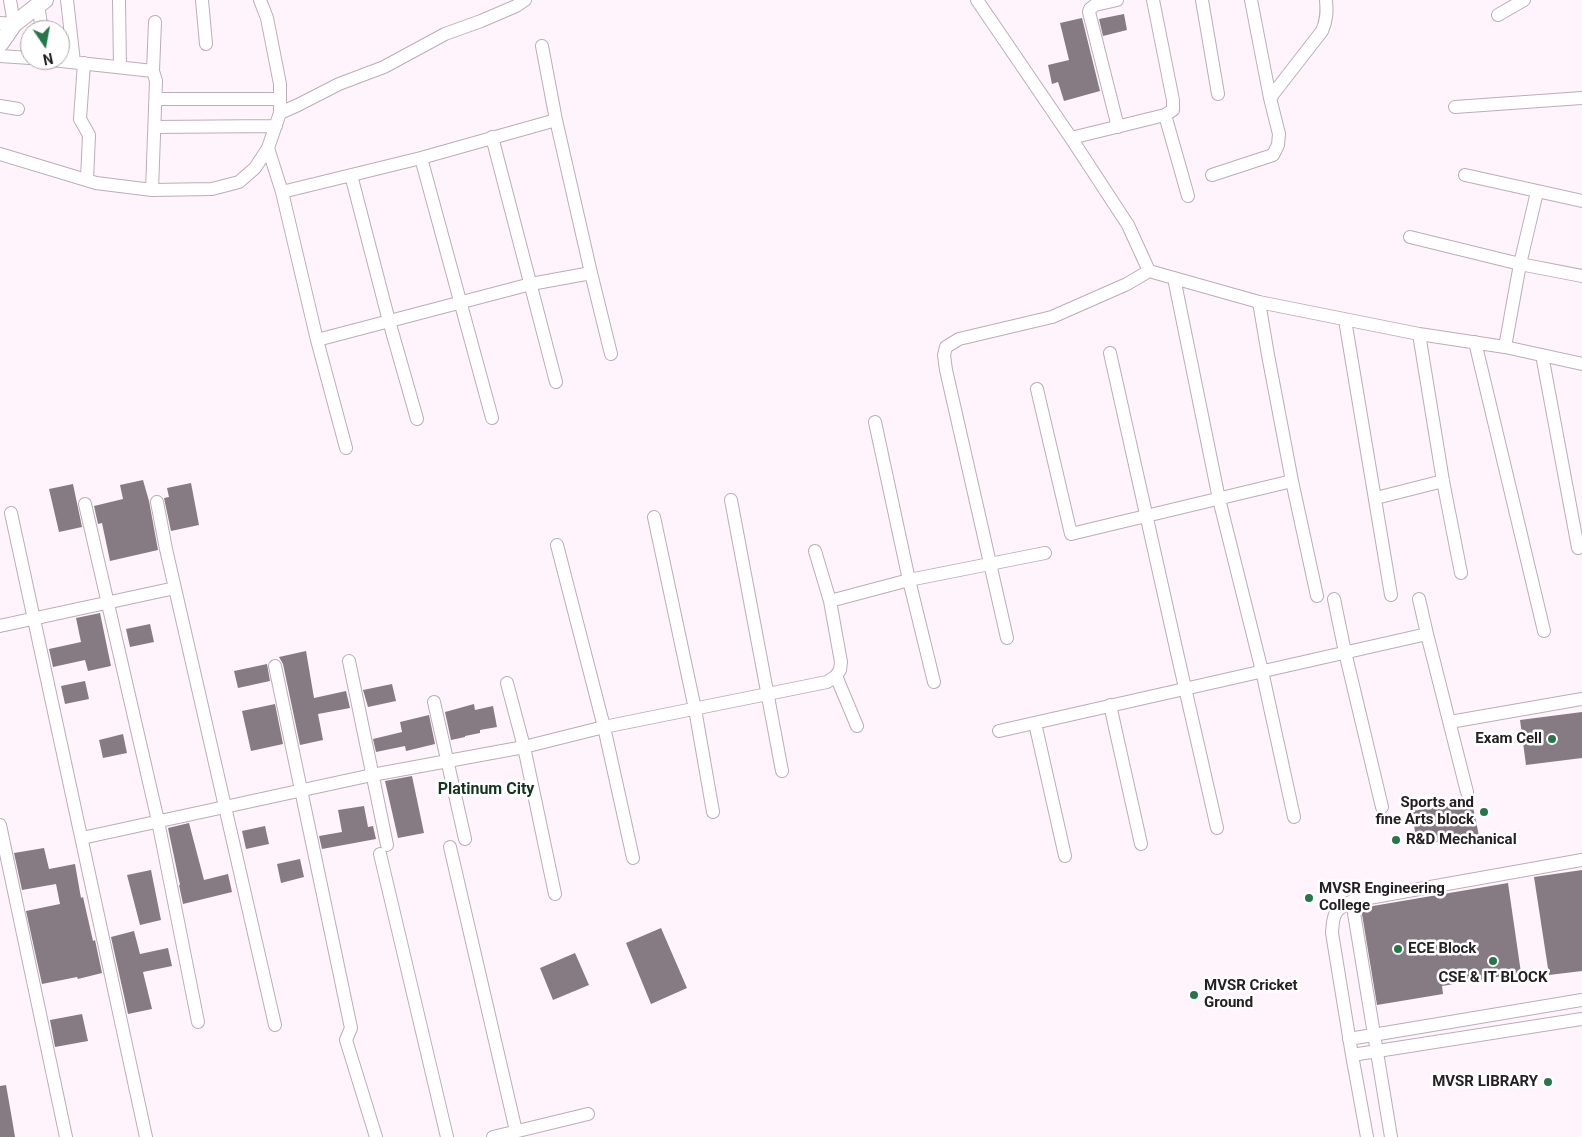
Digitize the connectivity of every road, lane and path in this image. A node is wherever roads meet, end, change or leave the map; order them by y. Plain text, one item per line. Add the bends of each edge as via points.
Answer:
1 (10, 0) edge
2 (67, 0) edge
3 (119, 0) edge
4 (202, 0) edge
5 (260, 0) edge
6 (524, 0) edge
7 (976, 0) edge
8 (1117, 0) edge
9 (1153, 0) edge
10 (1202, 0) edge
11 (1251, 0) edge
12 (1326, 0) edge
13 (1524, 0) edge
14 (41, 3) edge
15 (1498, 15) dead end
16 (42, 20) edge
17 (155, 22) dead end
18 (7, 23) edge
19 (0, 44) edge
20 (206, 44) dead end
21 (542, 46) dead end
22 (0, 56) edge
23 (20, 57) edge
24 (70, 62) edge
25 (79, 63) junction
26 (120, 67) junction
27 (153, 71) junction
28 (1218, 94) dead end
29 (1270, 98) junction
30 (1582, 98) edge
31 (156, 99) junction
32 (280, 99) junction
33 (0, 106) edge
34 (1455, 107) dead end
35 (18, 109) dead end
36 (280, 112) junction
37 (1165, 115) junction
38 (556, 120) junction
39 (276, 126) junction
40 (1118, 126) junction
41 (154, 127) junction
42 (492, 138) junction
43 (1072, 138) junction
44 (268, 148) junction
45 (0, 154) edge
46 (421, 158) junction
47 (351, 175) junction
48 (1212, 175) dead end
49 (1465, 175) dead end
50 (86, 180) junction
51 (152, 190) junction
52 (282, 192) junction
53 (1537, 192) junction
54 (1188, 196) dead end
55 (1582, 202) edge
56 (1410, 237) dead end
57 (1520, 264) junction
58 (1149, 271) junction
59 (591, 273) junction
60 (1582, 276) edge
61 (1174, 278) junction
62 (531, 284) junction
63 (1259, 302) junction
64 (460, 303) junction
65 (1345, 320) junction
66 (389, 321) junction
67 (1419, 334) junction
68 (317, 340) junction
69 (1475, 342) junction
70 (1505, 347) junction
71 (1110, 353) dead end
72 (611, 354) dead end
73 (1542, 355) junction
74 (1582, 364) edge
75 (556, 382) dead end
76 (1037, 389) dead end
77 (492, 418) dead end
78 (417, 419) dead end
79 (875, 422) dead end
80 (346, 448) dead end
81 (1443, 480) junction
82 (1292, 481) junction
83 (1376, 498) junction
84 (1219, 499) junction
85 (731, 500) dead end
86 (157, 502) dead end
87 (85, 504) dead end
88 (11, 513) dead end
89 (654, 516) dead end
90 (1147, 516) junction
91 (557, 545) dead end
92 (1578, 548) dead end
93 (815, 551) dead end
94 (1045, 553) dead end
95 (990, 564) junction
96 (1461, 573) dead end
97 (909, 580) junction
98 (175, 588) junction
99 (1391, 595) dead end
100 (1317, 596) dead end
101 (1334, 599) dead end
102 (1419, 599) dead end
103 (830, 601) junction
104 (107, 602) junction
105 (35, 619) junction
106 (0, 626) edge
107 (1544, 631) dead end
108 (1427, 634) junction
109 (1007, 638) dead end
110 (1345, 652) junction
111 (349, 661) dead end
112 (275, 666) dead end
113 (1262, 671) junction
114 (836, 676) junction
115 (934, 682) dead end
116 (507, 683) dead end
117 (1184, 688) junction
118 (767, 693) junction
119 (1582, 699) edge
120 (434, 702) dead end
121 (1110, 705) junction
122 (695, 709) junction
123 (1035, 722) junction
124 (1450, 722) junction
125 (857, 726) dead end
126 (604, 727) junction
127 (998, 731) dead end
128 (524, 747) junction
129 (448, 762) junction
130 (782, 771) dead end
131 (372, 776) junction
132 (302, 791) junction
133 (1468, 792) dead end
134 (226, 806) junction
135 (1382, 807) dead end
136 (713, 812) dead end
137 (1294, 817) dead end
138 (158, 821) junction
139 (0, 825) edge
140 (1217, 828) dead end
141 (82, 838) junction
142 (465, 839) dead end
143 (1141, 844) dead end
144 (450, 847) dead end
145 (3, 855) edge
146 (1065, 856) dead end
147 (633, 858) dead end
148 (1582, 860) edge
149 (555, 894) dead end
150 (1352, 901) junction
151 (1582, 1000) edge
152 (1582, 1019) edge
153 (198, 1022) dead end
154 (275, 1025) dead end
155 (1375, 1034) junction
156 (1349, 1039) junction
157 (1378, 1050) junction
158 (1352, 1054) junction
159 (588, 1114) dead end
160 (516, 1131) junction
161 (66, 1137) edge
162 (146, 1137) edge
163 (376, 1137) edge
164 (447, 1137) edge
165 (493, 1137) edge
166 (1367, 1137) edge
167 (1391, 1137) edge

1 - 18 street
2 - 25 street
3 - 26 street
4 - 20 street
5 - 32 street via 267,18
6 - 36 street
7 - 43 street
8 - 40 street via 1095,5 1089,12
9 - 37 street via 1173,100 1173,110
10 - 28 street
11 - 29 street
12 - 29 street via 1326,24
13 - 15 street
14 - 16 street
14 - 18 main road
17 - 27 street
18 - 19 main road
21 - 38 street
22 - 23 street
24 - 25 street
25 - 26 street
25 - 50 street via 80,119 89,135
26 - 27 street
27 - 31 street
29 - 48 street via 1279,134 1273,155
30 - 34 street
31 - 32 street
31 - 41 street
32 - 36 street
33 - 35 street
36 - 39 street
37 - 40 street
37 - 54 street
38 - 42 street
38 - 59 street
39 - 41 street
39 - 44 street
40 - 43 street
41 - 51 street
42 - 46 street
42 - 62 street
43 - 58 street via 1128,225
44 - 51 street via 239,182 212,189
44 - 52 street
45 - 50 street
46 - 47 street
46 - 64 street
47 - 52 street
47 - 66 street
49 - 53 street
50 - 51 street
52 - 68 street
53 - 55 street
53 - 57 street
56 - 57 street
57 - 60 street
57 - 70 street
58 - 61 street
58 - 95 street via 1052,317 959,339 946,347 946,370
59 - 62 street
59 - 72 street
61 - 63 street
61 - 84 street
62 - 64 street
62 - 75 street
63 - 65 street
63 - 82 street
64 - 66 street
64 - 77 street
65 - 67 street
65 - 83 street
66 - 68 street
66 - 78 street
67 - 69 street
67 - 81 street
68 - 80 street
69 - 70 street
69 - 107 street
70 - 73 street
71 - 90 street
73 - 74 street
73 - 92 street
76 - 90 street via 1071,534
79 - 97 street
81 - 83 street
81 - 96 street
82 - 84 street
82 - 100 street
83 - 99 street
84 - 90 street
84 - 113 street
85 - 118 street
86 - 98 street
87 - 104 street
88 - 105 street
89 - 122 street
90 - 117 street
91 - 126 street
93 - 103 street
94 - 95 street
95 - 97 street
95 - 109 street
97 - 103 street
97 - 115 street
98 - 104 street
98 - 134 street
101 - 110 street
102 - 108 street
103 - 114 street via 841,662
104 - 105 street
104 - 138 street
105 - 106 street
105 - 141 street
108 - 110 street
108 - 124 street
110 - 113 street
110 - 135 street
111 - 131 street
112 - 132 street
113 - 117 street
113 - 137 street
114 - 118 street via 826,682
114 - 125 street
116 - 128 street
117 - 121 street
117 - 140 street
118 - 122 street
118 - 130 street
119 - 124 street
120 - 129 street
121 - 123 street
121 - 143 street
122 - 126 street
122 - 136 street
123 - 127 street
123 - 146 street
124 - 133 street
126 - 128 street
126 - 147 street
128 - 129 street
128 - 149 street
129 - 131 street
129 - 142 street
131 - 132 street
131 - 164 street via 383,849
132 - 134 street
132 - 163 street via 351,1028 346,1040
134 - 138 street
134 - 154 street
138 - 141 street
138 - 153 street
139 - 145 street
141 - 162 street
144 - 160 street
145 - 161 street
148 - 150 street
150 - 155 street
150 - 156 street via 1338,908 1333,918 1332,934
151 - 155 street
152 - 157 street
155 - 156 street
155 - 157 street
156 - 158 street
157 - 158 street
157 - 167 street
158 - 166 street
159 - 160 street
160 - 165 street

